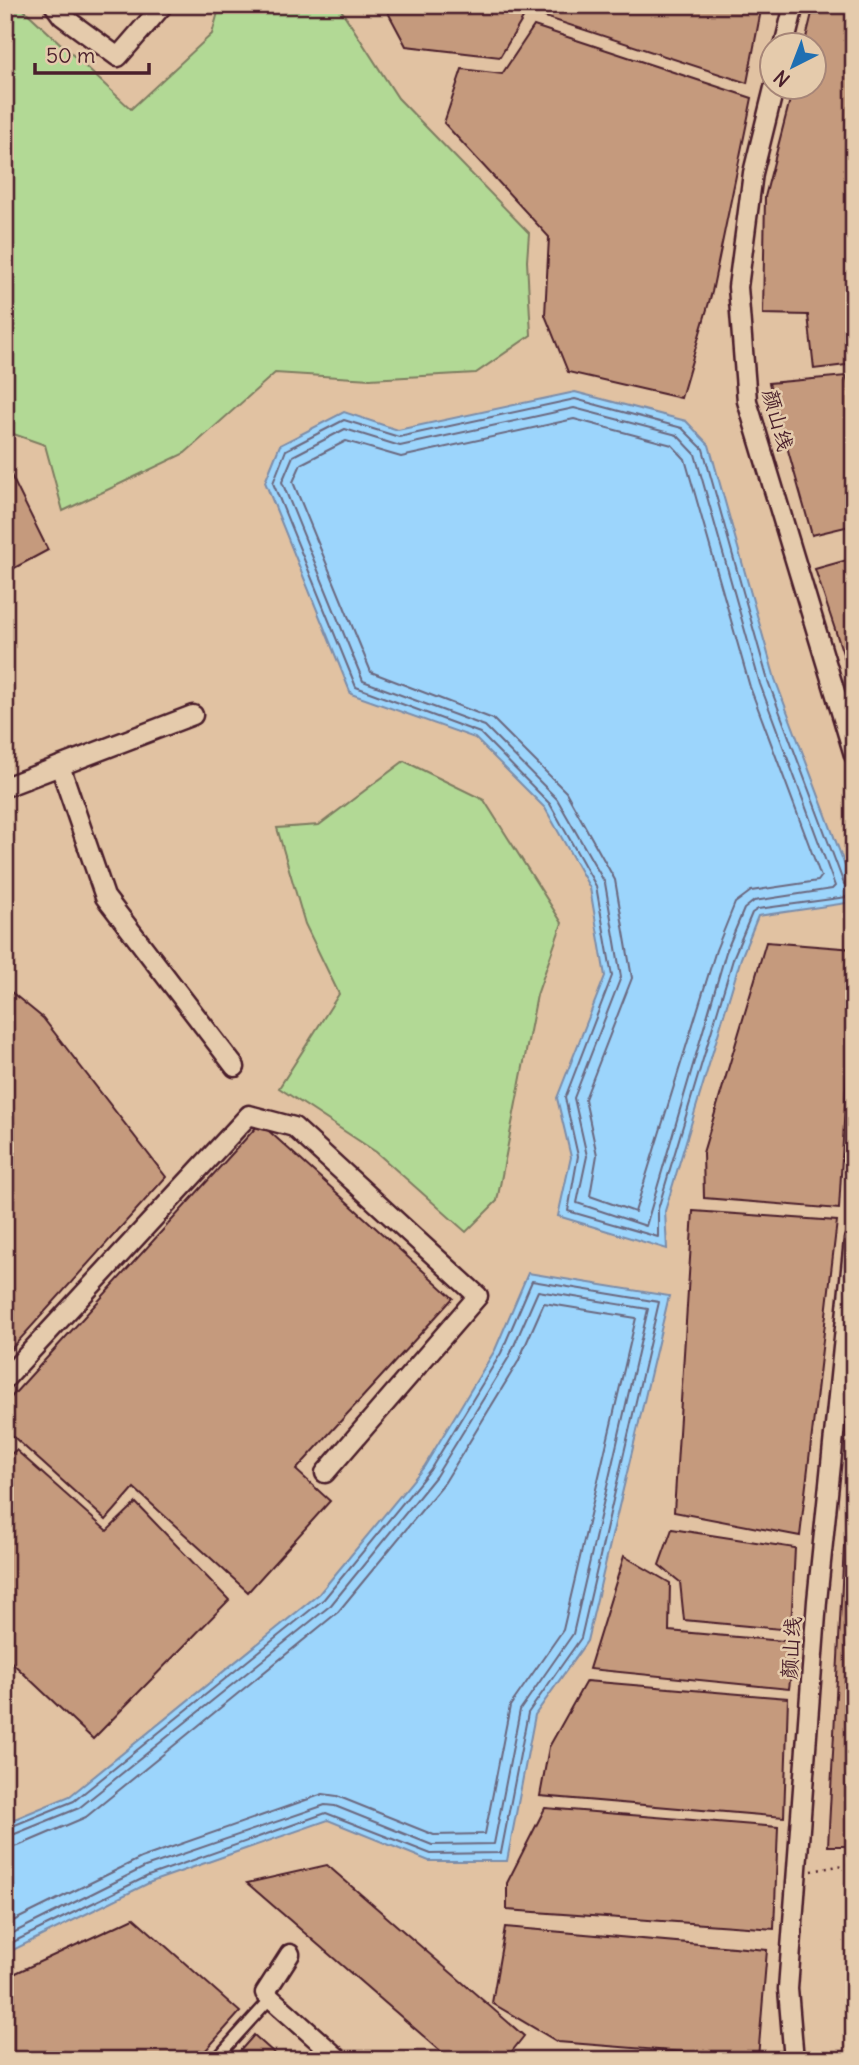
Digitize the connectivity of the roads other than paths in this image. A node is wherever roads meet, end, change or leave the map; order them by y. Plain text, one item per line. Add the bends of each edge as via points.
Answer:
1 (54, 5) edge
2 (163, 5) edge
3 (794, 5) edge
4 (787, 32) edge
5 (771, 102) edge
6 (193, 715) dead end
7 (854, 755) edge
8 (60, 766) junction
9 (5, 787) edge
10 (235, 1068) dead end
11 (854, 1240) edge
12 (5, 1379) edge
13 (325, 1473) dead end
14 (290, 1954) dead end
15 (271, 1998) junction
16 (215, 2060) edge
17 (340, 2060) edge
18 (794, 2060) edge

1 - 2 street via 118,57
3 - 4 street
5 - 7 street, 颜山线 via 753,173 738,287 747,401
6 - 8 street
8 - 9 street
8 - 10 street via 106,897
11 - 18 street, 颜山线 via 817,1601 788,1989
12 - 13 street via 249,1115 294,1127 478,1296
14 - 15 street via 265,1993
15 - 16 lane
15 - 17 street

